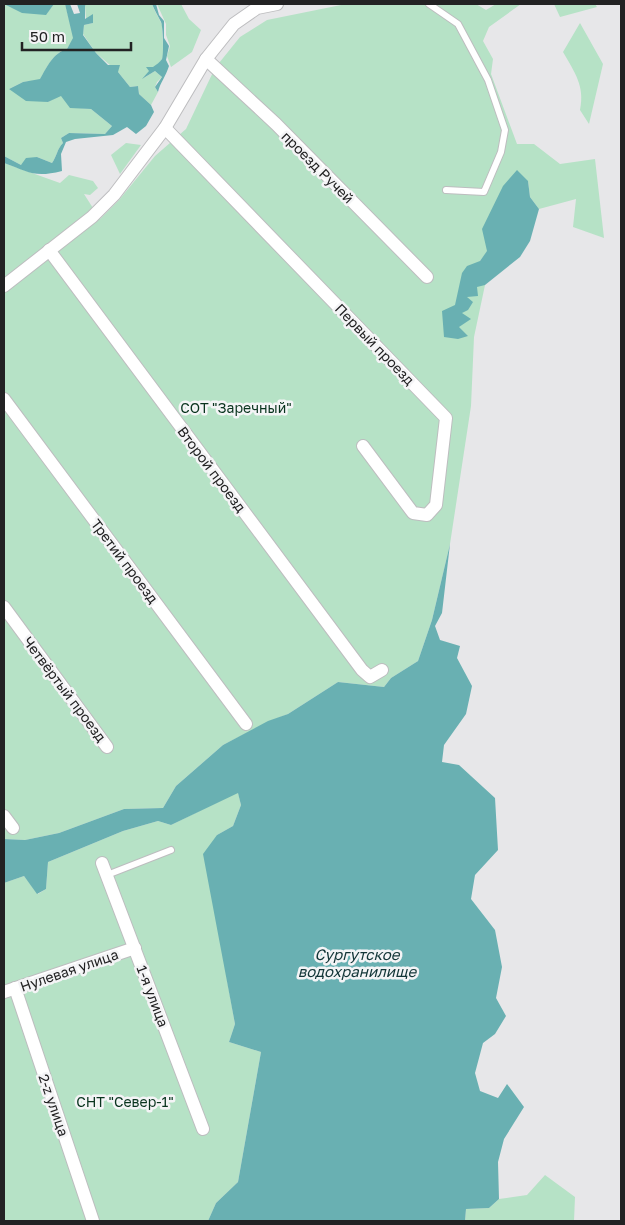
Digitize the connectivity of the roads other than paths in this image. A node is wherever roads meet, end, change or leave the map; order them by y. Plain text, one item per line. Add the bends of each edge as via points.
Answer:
1 (277, 4) edge
2 (429, 4) edge
3 (206, 59) junction
4 (165, 128) junction
5 (446, 190) dead end
6 (49, 250) junction
7 (427, 277) dead end
8 (4, 286) edge
9 (4, 399) edge
10 (363, 446) dead end
11 (4, 607) edge
12 (382, 670) dead end
13 (246, 724) dead end
14 (108, 747) dead end
15 (4, 816) edge
16 (12, 828) dead end
17 (172, 850) dead end
18 (104, 869) joint
19 (135, 948) junction
20 (10, 990) edge
21 (203, 1129) dead end
22 (93, 1221) edge

1 - 3 street via 257,8 234,24
2 - 5 lane via 458,24 488,80 505,130 501,152 484,192
3 - 4 street
3 - 7 street, проезд Ручей via 276,124
4 - 6 street via 114,195 92,217
4 - 10 street, Первый проезд via 446,418 436,505 427,515 413,513
6 - 8 street
6 - 12 street, Второй проезд via 362,670 370,676
9 - 13 street, Третий проезд
11 - 14 street, Четвёртый проезд
15 - 16 street
17 - 18 lane
18 - 19 street, 1-я улица
19 - 20 street, Нулевая улица
19 - 21 street, 1-я улица
20 - 22 street, 2-z улица

